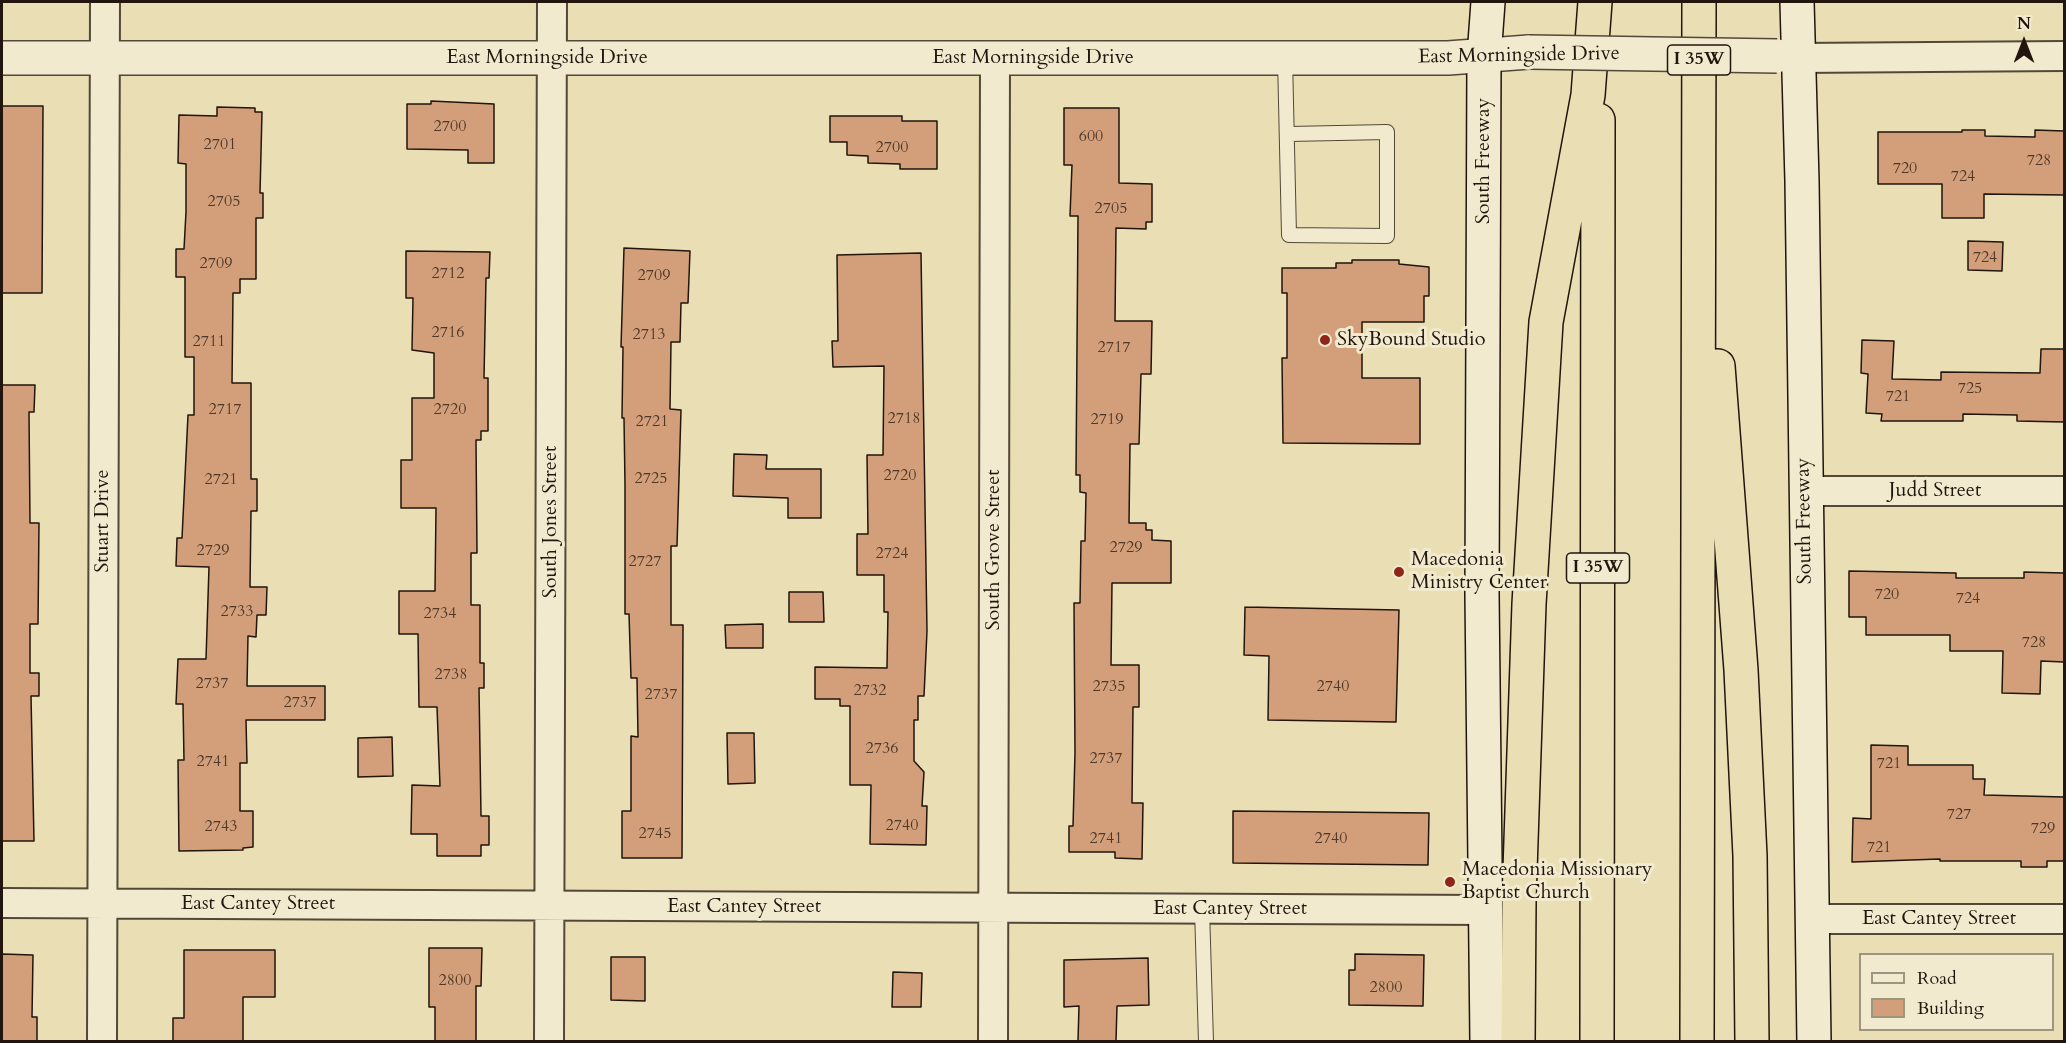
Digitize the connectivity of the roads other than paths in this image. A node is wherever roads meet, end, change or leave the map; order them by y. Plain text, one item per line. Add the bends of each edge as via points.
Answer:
1 (105, 2) edge
2 (552, 2) edge
3 (1488, 2) edge
4 (1597, 2) edge
5 (1699, 2) edge
6 (1797, 2) edge
7 (1787, 56) junction
8 (2064, 56) edge
9 (995, 57) junction
10 (1285, 57) junction
11 (1484, 57) junction
12 (2, 58) edge
13 (104, 58) junction
14 (552, 58) junction
15 (1699, 118) junction
16 (1289, 134) junction
17 (1804, 491) junction
18 (2064, 491) edge
19 (2, 903) edge
20 (102, 904) junction
21 (550, 906) junction
22 (993, 908) junction
23 (1202, 909) junction
24 (1487, 910) junction
25 (1813, 919) junction
26 (2064, 919) edge
27 (102, 1041) edge
28 (549, 1041) edge
29 (993, 1041) edge
30 (1206, 1041) edge
31 (1487, 1041) edge
32 (1518, 1041) edge
33 (1597, 1041) edge
34 (1697, 1041) edge
35 (1752, 1041) edge
36 (1814, 1041) edge

1 - 13 street, Stuart Drive
2 - 14 street, South Jones Street
3 - 11 main road, South Freeway
4 - 32 highway via 1588,95 1546,322 1529,604
4 - 33 highway, I 35W
5 - 15 highway, I 35W
6 - 7 main road, South Freeway
7 - 8 street, East Morningside Drive
7 - 11 main road, East Morningside Drive, bridge via 1528,52
7 - 17 main road, South Freeway via 1802,181
9 - 10 main road, East Morningside Drive
9 - 14 main road, East Morningside Drive
9 - 22 street, South Grove Street
10 - 11 main road, East Morningside Drive
10 - 16 lane
11 - 24 main road, South Freeway via 1482,594
12 - 13 main road, East Morningside Drive
13 - 14 main road, East Morningside Drive
13 - 20 street, Stuart Drive
14 - 21 street, South Jones Street
15 - 34 highway, I 35W
15 - 35 highway via 1741,670 1750,856
16 - 16 lane via 1289,235 1387,236 1387,132
17 - 18 street, Judd Street
17 - 25 main road, South Freeway
19 - 20 street, East Cantey Street
20 - 21 street, East Cantey Street
20 - 27 street, Stuart Drive
21 - 22 street, East Cantey Street
21 - 28 street, South Jones Street
22 - 23 street, East Cantey Street
22 - 29 street, South Grove Street
23 - 24 street, East Cantey Street
23 - 30 lane
24 - 31 main road, South Freeway
25 - 26 street, East Cantey Street
25 - 36 main road, South Freeway

